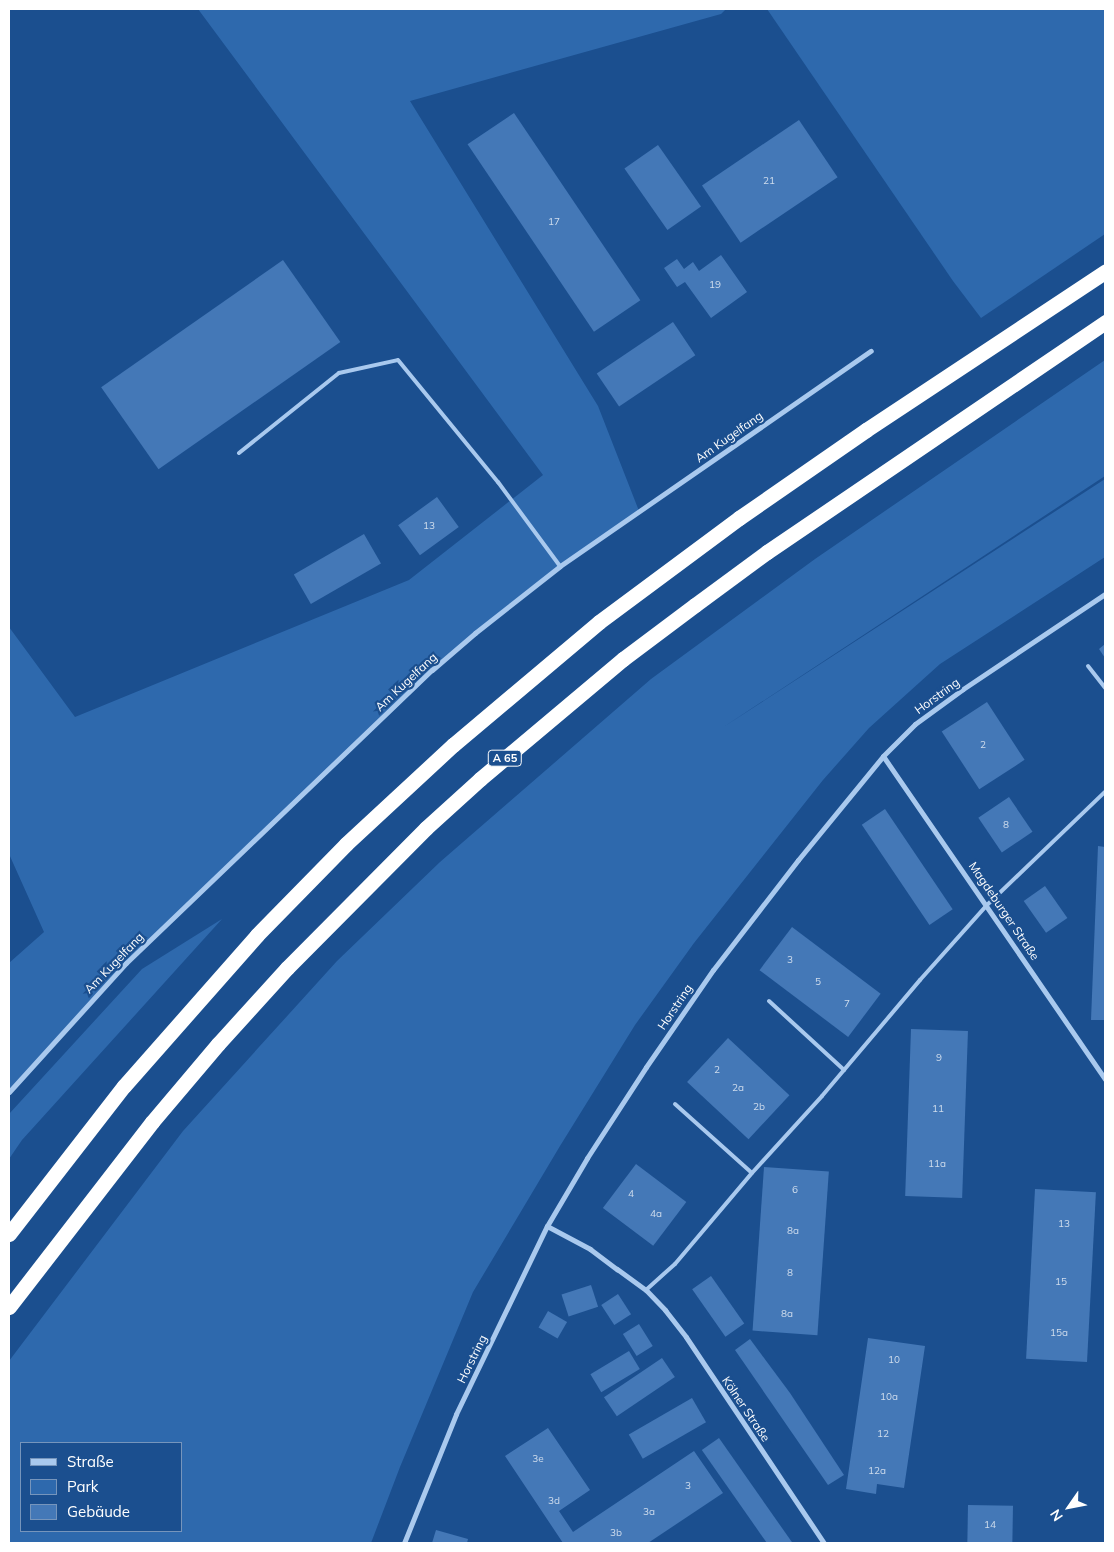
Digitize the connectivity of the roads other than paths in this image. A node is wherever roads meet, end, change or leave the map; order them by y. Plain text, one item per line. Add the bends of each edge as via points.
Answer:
1 (1105, 272) edge
2 (1105, 322) edge
3 (871, 350) dead end
4 (239, 453) dead end
5 (560, 566) junction
6 (1105, 594) edge
7 (1088, 666) dead end
8 (1105, 688) edge
9 (883, 756) junction
10 (1105, 792) edge
11 (987, 905) junction
12 (769, 1001) dead end
13 (844, 1070) junction
14 (1105, 1079) edge
15 (9, 1092) edge
16 (675, 1104) dead end
17 (752, 1173) junction
18 (547, 1226) junction
19 (9, 1234) edge
20 (646, 1290) junction
21 (9, 1307) edge
22 (404, 1543) edge
23 (824, 1543) edge

1 - 19 highway via 866,430 731,524 600,622 453,745 346,844 257,935 124,1086
2 - 21 highway, A 65 via 775,546 624,659 480,779 426,828 287,968 218,1044 152,1122
3 - 5 street, Am Kugelfang
4 - 5 lane via 339,373 398,360 498,482
5 - 15 street, Am Kugelfang via 432,670 126,963
6 - 9 street, Horstring via 940,705 915,724
7 - 8 lane
9 - 11 street, Magdeburger Straße
9 - 18 street, Horstring via 713,970 641,1075
10 - 11 lane
11 - 13 lane
11 - 14 street, Magdeburger Straße
12 - 13 lane
13 - 17 lane
16 - 17 lane
17 - 20 lane via 675,1264
18 - 20 street, Kölner Straße via 590,1249
18 - 22 street, Horstring via 456,1414
20 - 23 street, Kölner Straße via 686,1337

